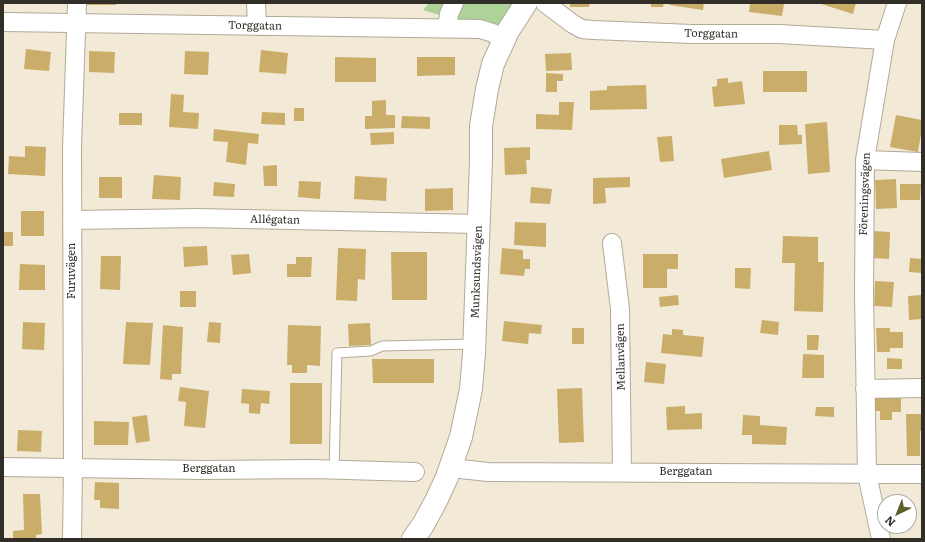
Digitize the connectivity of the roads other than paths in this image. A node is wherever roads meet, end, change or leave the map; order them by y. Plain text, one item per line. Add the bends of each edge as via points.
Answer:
1 (77, 3) edge
2 (256, 3) edge
3 (454, 3) edge
4 (526, 3) edge
5 (545, 3) edge
6 (897, 3) edge
7 (3, 22) edge
8 (77, 24) junction
9 (257, 26) junction
10 (447, 28) junction
11 (504, 40) junction
12 (885, 40) junction
13 (865, 160) junction
14 (922, 162) edge
15 (72, 220) junction
16 (478, 224) junction
17 (612, 243) dead end
18 (474, 344) junction
19 (922, 388) edge
20 (865, 389) junction
21 (3, 467) edge
22 (73, 468) junction
23 (451, 468) junction
24 (334, 470) junction
25 (415, 472) dead end
26 (622, 472) junction
27 (867, 474) junction
28 (922, 474) edge
29 (72, 539) edge
30 (413, 539) edge
31 (881, 539) edge

1 - 8 street, Furuvägen
2 - 9 street
3 - 10 street
4 - 11 street, Munksundsvägen
5 - 12 street, Torggatan via 582,29 779,34
6 - 12 street, Föreningsvägen
7 - 8 street, Torggatan
8 - 9 street, Torggatan
8 - 15 street, Furuvägen
9 - 10 street, Torggatan
10 - 11 street, Torggatan via 480,29
11 - 16 street, Munksundsvägen via 493,64 481,126
12 - 13 street, Föreningsvägen
13 - 14 street
13 - 20 street, Föreningsvägen
15 - 16 street, Allégatan via 197,218
15 - 22 street, Furuvägen
16 - 18 street, Munksundsvägen
17 - 26 street, Mellanvägen via 620,310
18 - 23 street, Munksundsvägen via 471,389 461,437
18 - 24 lane via 382,346 371,351 337,353
19 - 20 street
20 - 27 street, Föreningsvägen
21 - 22 street, Berggatan
22 - 24 street, Berggatan
22 - 29 street, Furuvägen
23 - 26 street, Berggatan via 488,472
23 - 30 street, Munksundsvägen via 436,501
24 - 25 street, Berggatan
26 - 27 street, Berggatan
27 - 28 street, Berggatan
27 - 31 street, Föreningsvägen

